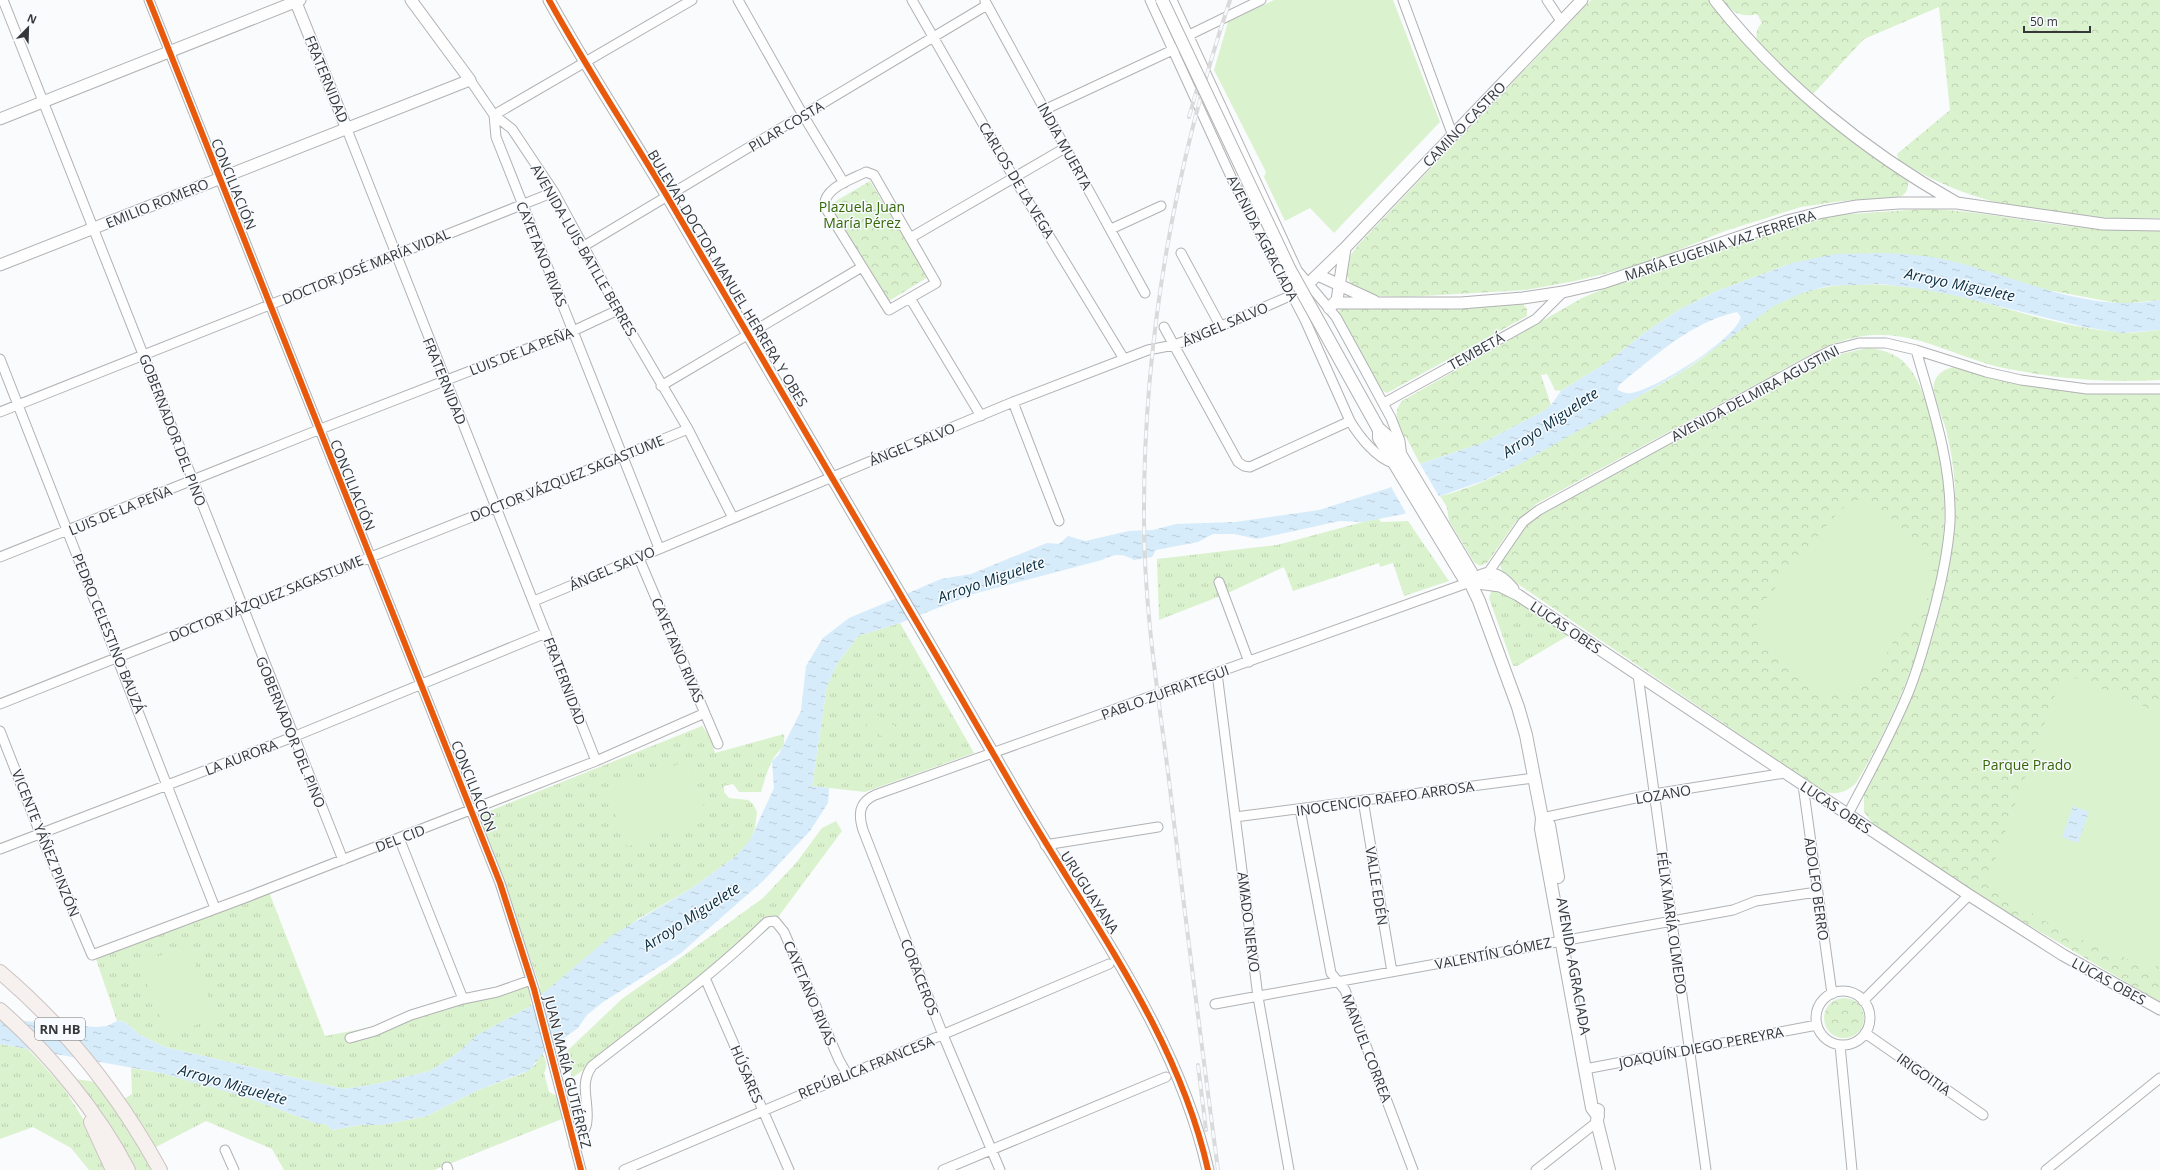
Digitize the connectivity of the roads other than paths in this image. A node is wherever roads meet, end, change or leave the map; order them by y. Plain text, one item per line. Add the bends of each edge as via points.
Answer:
1 (3, 0) edge
2 (149, 0) edge
3 (411, 0) edge
4 (548, 0) edge
5 (692, 0) edge
6 (738, 0) edge
7 (912, 0) edge
8 (1150, 0) edge
9 (1162, 0) edge
10 (1172, 0) edge
11 (1261, 0) edge
12 (1403, 0) edge
13 (1547, 0) edge
14 (1582, 0) edge
15 (1715, 0) edge
16 (297, 1) edge
17 (985, 3) edge
18 (1561, 22) junction
19 (1187, 35) junction
20 (934, 37) junction
21 (1173, 50) junction
22 (169, 52) junction
23 (584, 62) junction
24 (470, 80) junction
25 (43, 101) junction
26 (1044, 110) junction
27 (494, 115) junction
28 (803, 115) junction
29 (0, 119) edge
30 (346, 127) junction
31 (1453, 136) junction
32 (1065, 148) junction
33 (219, 178) junction
34 (1014, 178) junction
35 (844, 183) junction
36 (554, 192) junction
37 (668, 198) junction
38 (1957, 203) junction
39 (522, 205) junction
40 (1161, 206) dead end
41 (2160, 225) edge
42 (93, 228) junction
43 (1111, 229) junction
44 (910, 238) junction
45 (584, 246) junction
46 (1345, 248) junction
47 (1181, 253) dead end
48 (395, 254) junction
49 (0, 265) edge
50 (862, 267) junction
51 (1318, 275) junction
52 (1308, 284) junction
53 (1339, 285) junction
54 (1563, 292) junction
55 (1145, 293) dead end
56 (1292, 295) junction
57 (910, 298) junction
58 (1376, 303) junction
59 (269, 305) junction
60 (1333, 306) junction
61 (618, 310) junction
62 (1305, 320) junction
63 (1164, 327) dead end
64 (1221, 327) junction
65 (573, 331) junction
66 (748, 334) junction
67 (1174, 345) junction
68 (1916, 350) junction
69 (143, 355) junction
70 (1124, 359) junction
71 (0, 360) edge
72 (445, 381) junction
73 (661, 386) junction
74 (2160, 389) edge
75 (1013, 402) junction
76 (1384, 403) junction
77 (19, 404) junction
78 (0, 412) edge
79 (981, 416) junction
80 (1350, 421) junction
81 (688, 429) junction
82 (318, 430) junction
83 (622, 456) junction
84 (1397, 460) junction
85 (832, 477) junction
86 (192, 480) junction
87 (497, 507) junction
88 (733, 518) junction
89 (1059, 521) dead end
90 (68, 531) junction
91 (659, 548) junction
92 (638, 556) junction
93 (0, 557) edge
94 (369, 557) junction
95 (1488, 573) junction
96 (1219, 582) dead end
97 (1470, 582) junction
98 (1518, 595) junction
99 (534, 600) junction
100 (242, 608) junction
101 (546, 633) junction
102 (926, 638) joint
103 (118, 657) junction
104 (1249, 662) junction
105 (1217, 673) junction
106 (1638, 675) junction
107 (421, 685) junction
108 (0, 704) edge
109 (705, 713) junction
110 (0, 731) edge
111 (293, 737) junction
112 (718, 744) dead end
113 (993, 754) junction
114 (596, 760) junction
115 (1785, 773) junction
116 (1534, 778) junction
117 (168, 785) junction
118 (1803, 785) junction
119 (1654, 794) junction
120 (1363, 800) junction
121 (863, 804) joint
122 (470, 809) junction
123 (1300, 809) junction
124 (1848, 814) junction
125 (1235, 818) junction
126 (1542, 818) junction
127 (1158, 827) dead end
128 (40, 833) junction
129 (399, 838) junction
130 (0, 849) edge
131 (1048, 849) junction
132 (343, 860) junction
133 (1817, 892) junction
134 (1968, 895) junction
135 (215, 908) junction
136 (1672, 921) junction
137 (1566, 939) junction
138 (92, 955) joint
139 (1109, 964) dead end
140 (0, 972) edge
141 (1392, 972) junction
142 (705, 978) junction
143 (1339, 982) junction
144 (533, 985) junction
145 (1832, 994) junction
146 (1258, 997) junction
147 (463, 999) junction
148 (1863, 1001) junction
149 (1215, 1004) dead end
150 (2160, 1009) edge
151 (0, 1010) edge
152 (1817, 1025) junction
153 (1865, 1033) junction
154 (943, 1035) junction
155 (350, 1038) dead end
156 (1840, 1045) junction
157 (1690, 1049) junction
158 (1588, 1068) junction
159 (847, 1074) junction
160 (1166, 1077) dead end
161 (2160, 1078) edge
162 (84, 1103) junction
163 (762, 1110) junction
164 (1983, 1115) dead end
165 (1597, 1119) junction
166 (574, 1145) junction
167 (225, 1150) dead end
168 (992, 1150) junction
169 (2053, 1168) edge
170 (113, 1170) edge
171 (128, 1170) edge
172 (160, 1170) edge
173 (234, 1170) edge
174 (580, 1170) edge
175 (624, 1170) edge
176 (789, 1170) edge
177 (943, 1170) edge
178 (1000, 1170) edge
179 (1208, 1170) edge
180 (1289, 1170) edge
181 (1413, 1170) edge
182 (1536, 1170) edge
183 (1609, 1170) edge
184 (1706, 1170) edge
185 (1852, 1170) edge

1 - 25 street, GOBERNADOR DEL PINO
2 - 22 street, CONCILIACIÓN
3 - 24 street, AVENIDA LUIS BATLLE BERRES
4 - 23 street, BULEVAR DOCTOR MANUEL HERRERA Y OBES
5 - 23 street
6 - 28 street
7 - 20 street, CARLOS DE LA VEGA
8 - 21 street, AVENIDA AGRACIADA
9 - 84 main road, AVENIDA AGRACIADA, bridge via 1290,270 1378,428 1379,438
10 - 19 street, AVENIDA AGRACIADA
11 - 19 street
12 - 31 street
13 - 18 street
14 - 18 street, CAMINO CASTRO
15 - 38 street via 1777,68 1828,114 1883,156
16 - 22 street
16 - 30 street, FRATERNIDAD
17 - 20 street, PILAR COSTA
17 - 26 street, INDIA MUERTA
18 - 31 street, CAMINO CASTRO
19 - 21 street via 1185,44
19 - 52 street, AVENIDA AGRACIADA via 1297,270
20 - 28 street, PILAR COSTA
20 - 34 street, CARLOS DE LA VEGA
21 - 26 street
21 - 56 street, AVENIDA AGRACIADA via 1232,179
22 - 25 street
22 - 33 street, CONCILIACIÓN
23 - 27 street
23 - 37 street, BULEVAR DOCTOR MANUEL HERRERA Y OBES
24 - 27 street, AVENIDA LUIS BATLLE BERRES
24 - 30 street, EMILIO ROMERO
25 - 29 street
25 - 42 street, GOBERNADOR DEL PINO
26 - 32 street, INDIA MUERTA
27 - 36 street, AVENIDA LUIS BATLLE BERRES via 512,129
27 - 39 street, CAYETANO RIVAS via 496,137
28 - 35 street
28 - 37 street, PILAR COSTA
30 - 33 street, EMILIO ROMERO
30 - 48 street, FRATERNIDAD
31 - 46 street, CAMINO CASTRO
32 - 34 street
32 - 43 street, INDIA MUERTA
33 - 42 street, EMILIO ROMERO
33 - 59 street, CONCILIACIÓN
34 - 44 street
34 - 70 street, CARLOS DE LA VEGA
35 - 44 street via 866,172 874,175
35 - 50 street via 830,192 824,202 825,207
36 - 39 street, DOCTOR JOSÉ MARÍA VIDAL
36 - 45 street, AVENIDA LUIS BATLLE BERRES
37 - 45 street, PILAR COSTA
37 - 66 street, BULEVAR DOCTOR MANUEL HERRERA Y OBES
38 - 41 street, MARÍA EUGENIA VAZ FERREIRA via 2103,224
38 - 54 street, MARÍA EUGENIA VAZ FERREIRA via 1899,203 1822,212 1779,223 1602,283
39 - 48 street, DOCTOR JOSÉ MARÍA VIDAL
39 - 65 street, CAYETANO RIVAS
40 - 43 street
42 - 49 street, EMILIO ROMERO
42 - 69 street, GOBERNADOR DEL PINO
43 - 55 street, INDIA MUERTA
44 - 57 street via 936,283
45 - 61 street, AVENIDA LUIS BATLLE BERRES
46 - 51 street, CAMINO CASTRO
46 - 53 street
47 - 64 street
48 - 59 street, DOCTOR JOSÉ MARÍA VIDAL
48 - 72 street, FRATERNIDAD
50 - 57 street via 889,310
50 - 66 street
51 - 52 street, CAMINO CASTRO
51 - 53 street, MARÍA EUGENIA VAZ FERREIRA
52 - 56 street, CAMINO CASTRO
52 - 60 street, AVENIDA AGRACIADA
53 - 58 street, MARÍA EUGENIA VAZ FERREIRA
53 - 60 street
54 - 58 street, MARÍA EUGENIA VAZ FERREIRA via 1462,303
54 - 76 street, TEMBETÁ via 1536,319
56 - 62 street, AVENIDA AGRACIADA
56 - 64 street, ÁNGEL SALVO
57 - 79 street
58 - 60 street, MARÍA EUGENIA VAZ FERREIRA
59 - 69 street, DOCTOR JOSÉ MARÍA VIDAL
59 - 82 street, CONCILIACIÓN
60 - 62 street, MARÍA EUGENIA VAZ FERREIRA
60 - 76 street, AVENIDA AGRACIADA
61 - 65 street, LUIS DE LA PEÑA
61 - 73 street, AVENIDA LUIS BATLLE BERRES
62 - 80 street, AVENIDA AGRACIADA
63 - 67 street
64 - 67 street, ÁNGEL SALVO
65 - 72 street, LUIS DE LA PEÑA
65 - 83 street, CAYETANO RIVAS
66 - 73 street
66 - 85 street, BULEVAR DOCTOR MANUEL HERRERA Y OBES
67 - 70 street, ÁNGEL SALVO via 1153,348
67 - 80 street via 1238,462 1244,466 1250,467
68 - 74 street, AVENIDA DELMIRA AGUSTINI via 1986,372 2057,386 2118,391
68 - 95 street, AVENIDA DELMIRA AGUSTINI via 1886,343 1859,343 1818,356 1539,510 1523,522
68 - 124 street via 1944,453 1950,521 1946,552 1941,583 1921,658 1906,697
69 - 77 street, DOCTOR JOSÉ MARÍA VIDAL
69 - 86 street, GOBERNADOR DEL PINO
70 - 75 street, ÁNGEL SALVO
71 - 77 street, PEDRO CELESTINO BAUZÁ
72 - 82 street, LUIS DE LA PEÑA
72 - 87 street, FRATERNIDAD
73 - 81 street, AVENIDA LUIS BATLLE BERRES
75 - 79 street, ÁNGEL SALVO
75 - 89 street
76 - 84 street, AVENIDA AGRACIADA via 1400,441
77 - 78 street, DOCTOR JOSÉ MARÍA VIDAL
77 - 90 street, PEDRO CELESTINO BAUZÁ
79 - 85 street, ÁNGEL SALVO
80 - 84 street, AVENIDA AGRACIADA via 1381,457
81 - 83 street, DOCTOR VÁZQUEZ SAGASTUME
81 - 88 street, AVENIDA LUIS BATLLE BERRES
82 - 86 street, LUIS DE LA PEÑA
82 - 94 street, CONCILIACIÓN
83 - 87 street, DOCTOR VÁZQUEZ SAGASTUME
83 - 91 street, CAYETANO RIVAS
84 - 97 main road, AVENIDA AGRACIADA via 1463,577
85 - 88 street, ÁNGEL SALVO
85 - 102 street, BULEVAR DOCTOR MANUEL HERRERA Y OBES
86 - 90 street, LUIS DE LA PEÑA
86 - 100 street, GOBERNADOR DEL PINO
87 - 94 street, DOCTOR VÁZQUEZ SAGASTUME
87 - 99 street, FRATERNIDAD
88 - 91 street, ÁNGEL SALVO
90 - 93 street, LUIS DE LA PEÑA
90 - 103 street, PEDRO CELESTINO BAUZÁ
91 - 92 street, ÁNGEL SALVO
92 - 99 street, ÁNGEL SALVO
92 - 109 street, CAYETANO RIVAS
94 - 100 street, DOCTOR VÁZQUEZ SAGASTUME
94 - 107 street, CONCILIACIÓN
95 - 97 street
95 - 98 street, LUCAS OBES via 1505,581
96 - 104 street
97 - 98 street, LUCAS OBES via 1500,586
97 - 104 street, PABLO ZUFRIATEGUI
97 - 116 main road, AVENIDA AGRACIADA via 1518,707
98 - 106 street, LUCAS OBES
99 - 101 street, FRATERNIDAD
100 - 103 street, DOCTOR VÁZQUEZ SAGASTUME
100 - 111 street, GOBERNADOR DEL PINO
101 - 107 street, LA AURORA
101 - 114 street, FRATERNIDAD
102 - 113 street, URUGUAYANA
103 - 108 street, DOCTOR VÁZQUEZ SAGASTUME
103 - 117 street, PEDRO CELESTINO BAUZÁ
104 - 105 street, PABLO ZUFRIATEGUI
105 - 113 street, PABLO ZUFRIATEGUI
105 - 125 street, AMADO NERVO
106 - 115 street, LUCAS OBES
106 - 119 street, FÉLIX MARÍA OLMEDO
107 - 111 street, LA AURORA
107 - 122 street, CONCILIACIÓN
109 - 112 street, CAYETANO RIVAS
109 - 114 street, DEL CID
110 - 128 street, VICENTE YÁÑEZ PINZÓN
111 - 117 street, LA AURORA
111 - 132 street, GOBERNADOR DEL PINO
113 - 121 street, PABLO ZUFRIATEGUI via 875,794
113 - 131 street, URUGUAYANA
114 - 122 street, DEL CID
115 - 118 street, LUCAS OBES
115 - 119 street, LOZANO
116 - 120 street, INOCENCIO RAFFO ARROSA
116 - 126 main road, AVENIDA AGRACIADA
117 - 128 street, LA AURORA
117 - 135 street, PEDRO CELESTINO BAUZÁ
118 - 124 street, LUCAS OBES
118 - 133 street, ADOLFO BERRO
119 - 126 street, LOZANO
119 - 136 street, FÉLIX MARÍA OLMEDO
120 - 123 street, INOCENCIO RAFFO ARROSA
120 - 141 street, VALLE EDÉN
121 - 154 street, CORACEROS via 859,814 863,830
122 - 129 street, DEL CID
122 - 144 street, CONCILIACIÓN via 500,883
123 - 125 street, INOCENCIO RAFFO ARROSA
123 - 143 street, MANUEL CORREA via 1331,973
124 - 134 street, LUCAS OBES
125 - 146 street, AMADO NERVO
126 - 137 main road, AVENIDA AGRACIADA via 1541,829
127 - 131 street
128 - 130 street, LA AURORA
128 - 138 street, VICENTE YÁÑEZ PINZÓN
129 - 132 street, DEL CID
129 - 147 street
131 - 179 street, URUGUAYANA via 1118,960 1171,1059 1193,1118
132 - 135 street, DEL CID
133 - 136 street, VALENTÍN GÓMEZ via 1756,901 1740,908
133 - 145 street, ADOLFO BERRO
134 - 148 street
134 - 150 street, LUCAS OBES via 2063,955
135 - 138 street, DEL CID
136 - 137 street, VALENTÍN GÓMEZ
136 - 157 street, FÉLIX MARÍA OLMEDO
137 - 141 street, VALENTÍN GÓMEZ
137 - 158 main road, AVENIDA AGRACIADA
139 - 154 street, REPÚBLICA FRANCESA
140 - 172 highway, RN HB via 54,1023 104,1082 135,1126
141 - 143 street, VALENTÍN GÓMEZ
142 - 159 street, CAYETANO RIVAS via 767,922 775,921 784,932
142 - 163 street, HÚSARES
142 - 166 street via 592,1066 586,1075 584,1085 588,1121
143 - 146 street, VALENTÍN GÓMEZ
143 - 181 street, MANUEL CORREA via 1345,990
144 - 147 street
144 - 166 street, JUAN MARÍA GUTIÉRREZ
145 - 148 street via 1848,992
145 - 152 street via 1819,1006
146 - 149 street, VALENTÍN GÓMEZ
146 - 180 street, AMADO NERVO
147 - 155 street
148 - 153 street via 1869,1012
151 - 162 highway, RN HB via 42,1051
152 - 156 street via 1828,1040
152 - 157 street, JOAQUÍN DIEGO PEREYRA
153 - 156 street via 1857,1041
153 - 164 street, IRIGOITIA
154 - 159 street, REPÚBLICA FRANCESA
154 - 168 street, CORACEROS
156 - 185 street
157 - 158 street, JOAQUÍN DIEGO PEREYRA
157 - 184 street, FÉLIX MARÍA OLMEDO
158 - 165 main road, AVENIDA AGRACIADA via 1592,1108
159 - 163 street, REPÚBLICA FRANCESA
160 - 168 street
161 - 169 street
162 - 170 highway
162 - 171 highway, RN HB via 108,1135
163 - 175 street, REPÚBLICA FRANCESA
163 - 176 street, HÚSARES
165 - 182 street
165 - 183 main road, AVENIDA AGRACIADA
166 - 174 street, JUAN MARÍA GUTIÉRREZ
167 - 173 street
168 - 177 street
168 - 178 street, CORACEROS

